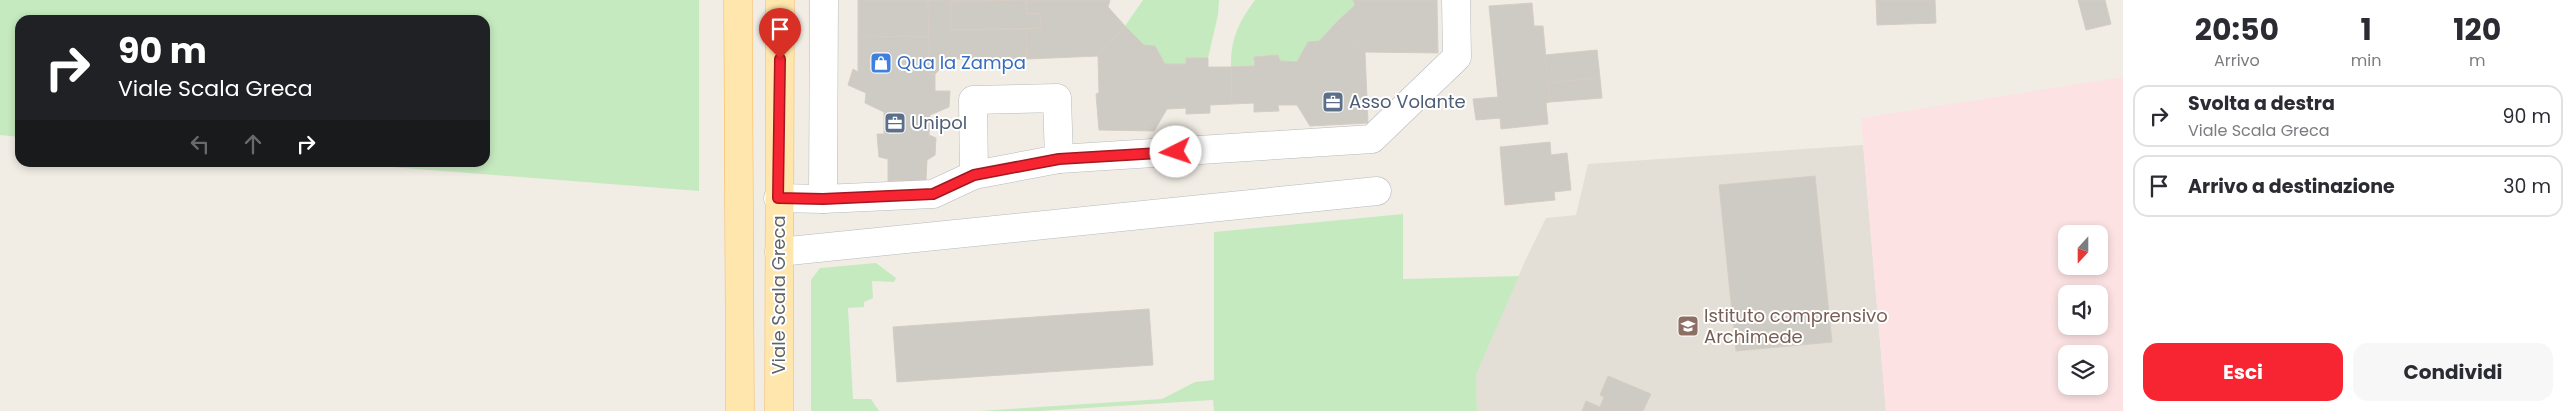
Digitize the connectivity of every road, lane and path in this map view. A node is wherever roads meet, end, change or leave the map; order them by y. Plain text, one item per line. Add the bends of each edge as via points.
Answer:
1 (738, 0) edge
2 (780, 0) edge
3 (824, 0) edge
4 (1456, 0) edge
5 (1059, 159) junction
6 (974, 175) junction
7 (1377, 191) dead end
8 (778, 198) junction
9 (823, 199) junction
10 (779, 252) junction
11 (740, 411) edge
12 (779, 411) edge

1 - 11 main road
2 - 8 main road, Viale Scala Greca
3 - 9 street
4 - 5 street via 1457,57 1372,139
5 - 6 street
5 - 6 street via 1057,98 973,100
6 - 9 street via 933,194
7 - 10 street
8 - 9 street
8 - 10 main road, Viale Scala Greca
10 - 12 main road, Viale Scala Greca

